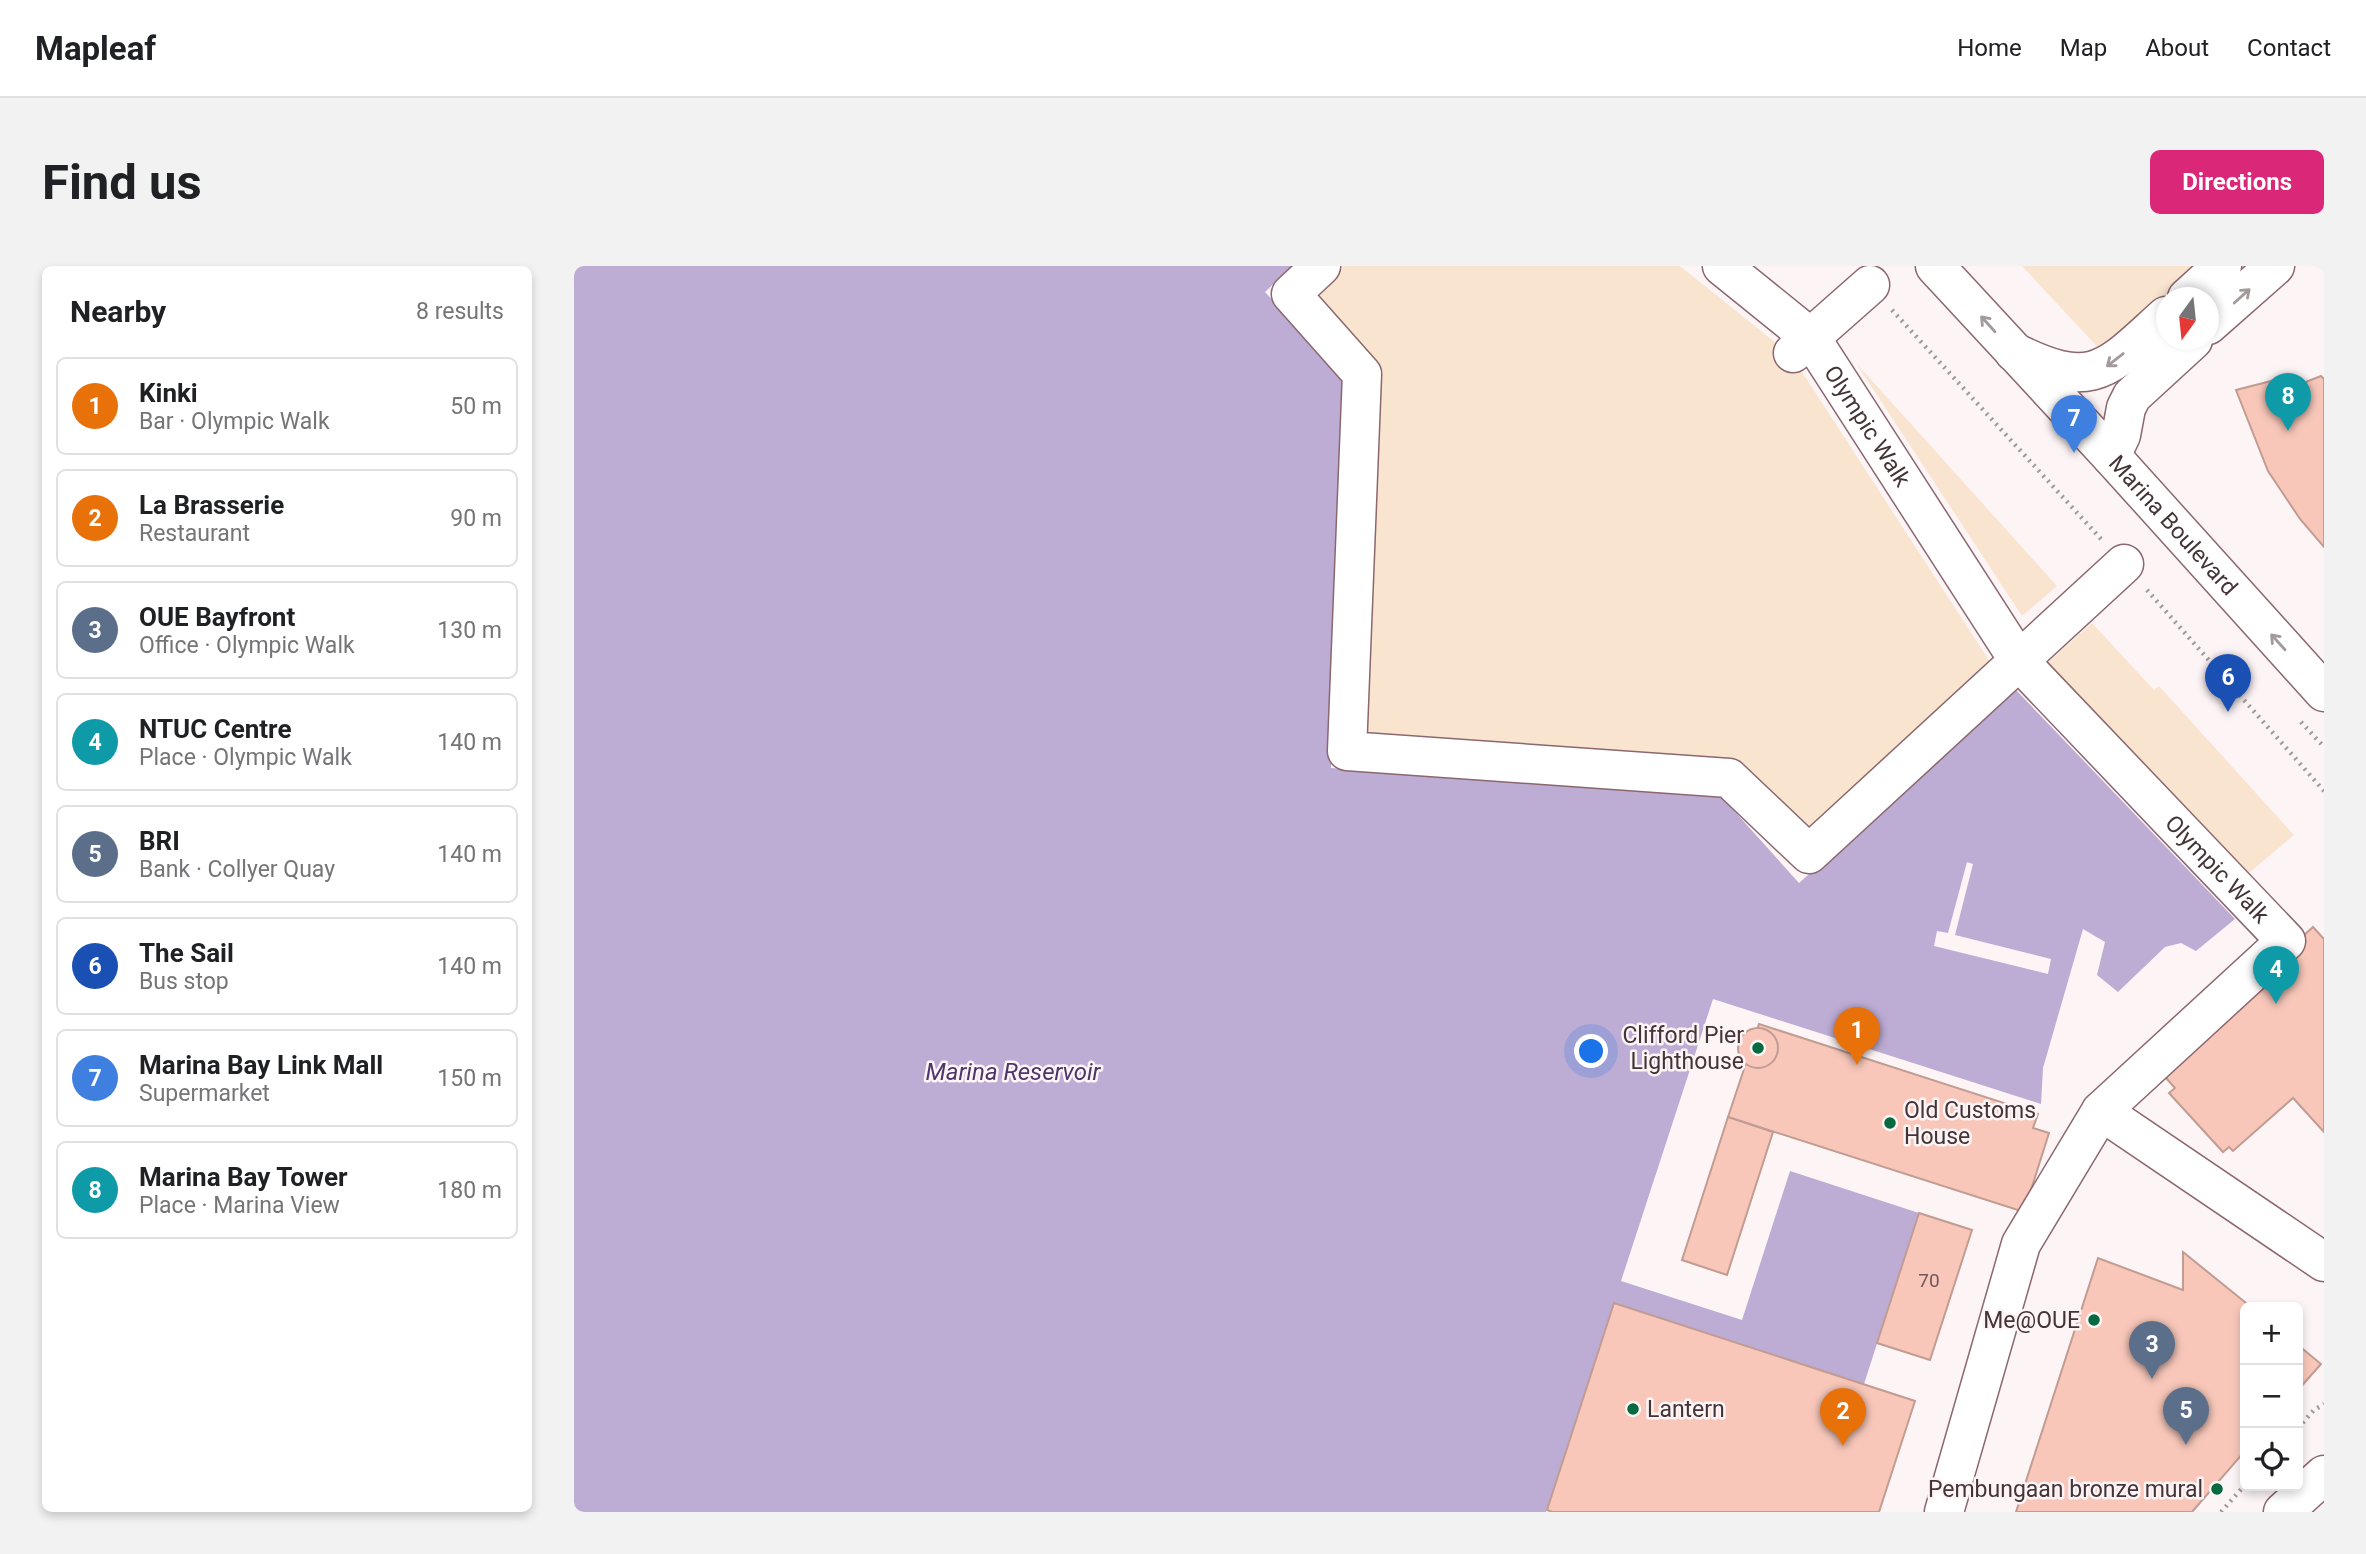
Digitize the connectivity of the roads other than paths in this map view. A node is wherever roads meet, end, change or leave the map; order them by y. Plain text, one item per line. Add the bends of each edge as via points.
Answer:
1 (1321, 266) edge
2 (1722, 266) edge
3 (1935, 266) edge
4 (2222, 266) edge
5 (2275, 266) edge
6 (1870, 285) road end
7 (2199, 287) edge
8 (2219, 316) edge
9 (2156, 325) edge
10 (1801, 346) junction
11 (2182, 350) edge
12 (2014, 352) junction
13 (2111, 456) junction
14 (2124, 564) road end
15 (2019, 661) junction
16 (2324, 692) edge
17 (2101, 1111) junction
18 (2324, 1262) edge
19 (2324, 1475) edge
20 (1944, 1512) edge
21 (2283, 1512) edge

1 - 15 main road via 1291,294 1362,374 1347,751 1729,778 1809,854
2 - 10 main road, Olympic Walk
12 -> 3 main road, Marina Boulevard
4 - 7 main road
8 -> 5 main road
6 - 10 main road
9 -> 12 main road via 2111,364 2091,372 2052,369
10 - 15 main road, Olympic Walk
11 - 13 main road via 2132,396
12 - 13 main road, Marina Boulevard
16 -> 13 main road, Marina Boulevard
14 - 15 main road
15 - 17 main road, Olympic Walk via 2286,941
17 - 18 main road
17 - 20 main road, Olympic Walk via 2021,1244
19 - 21 main road

